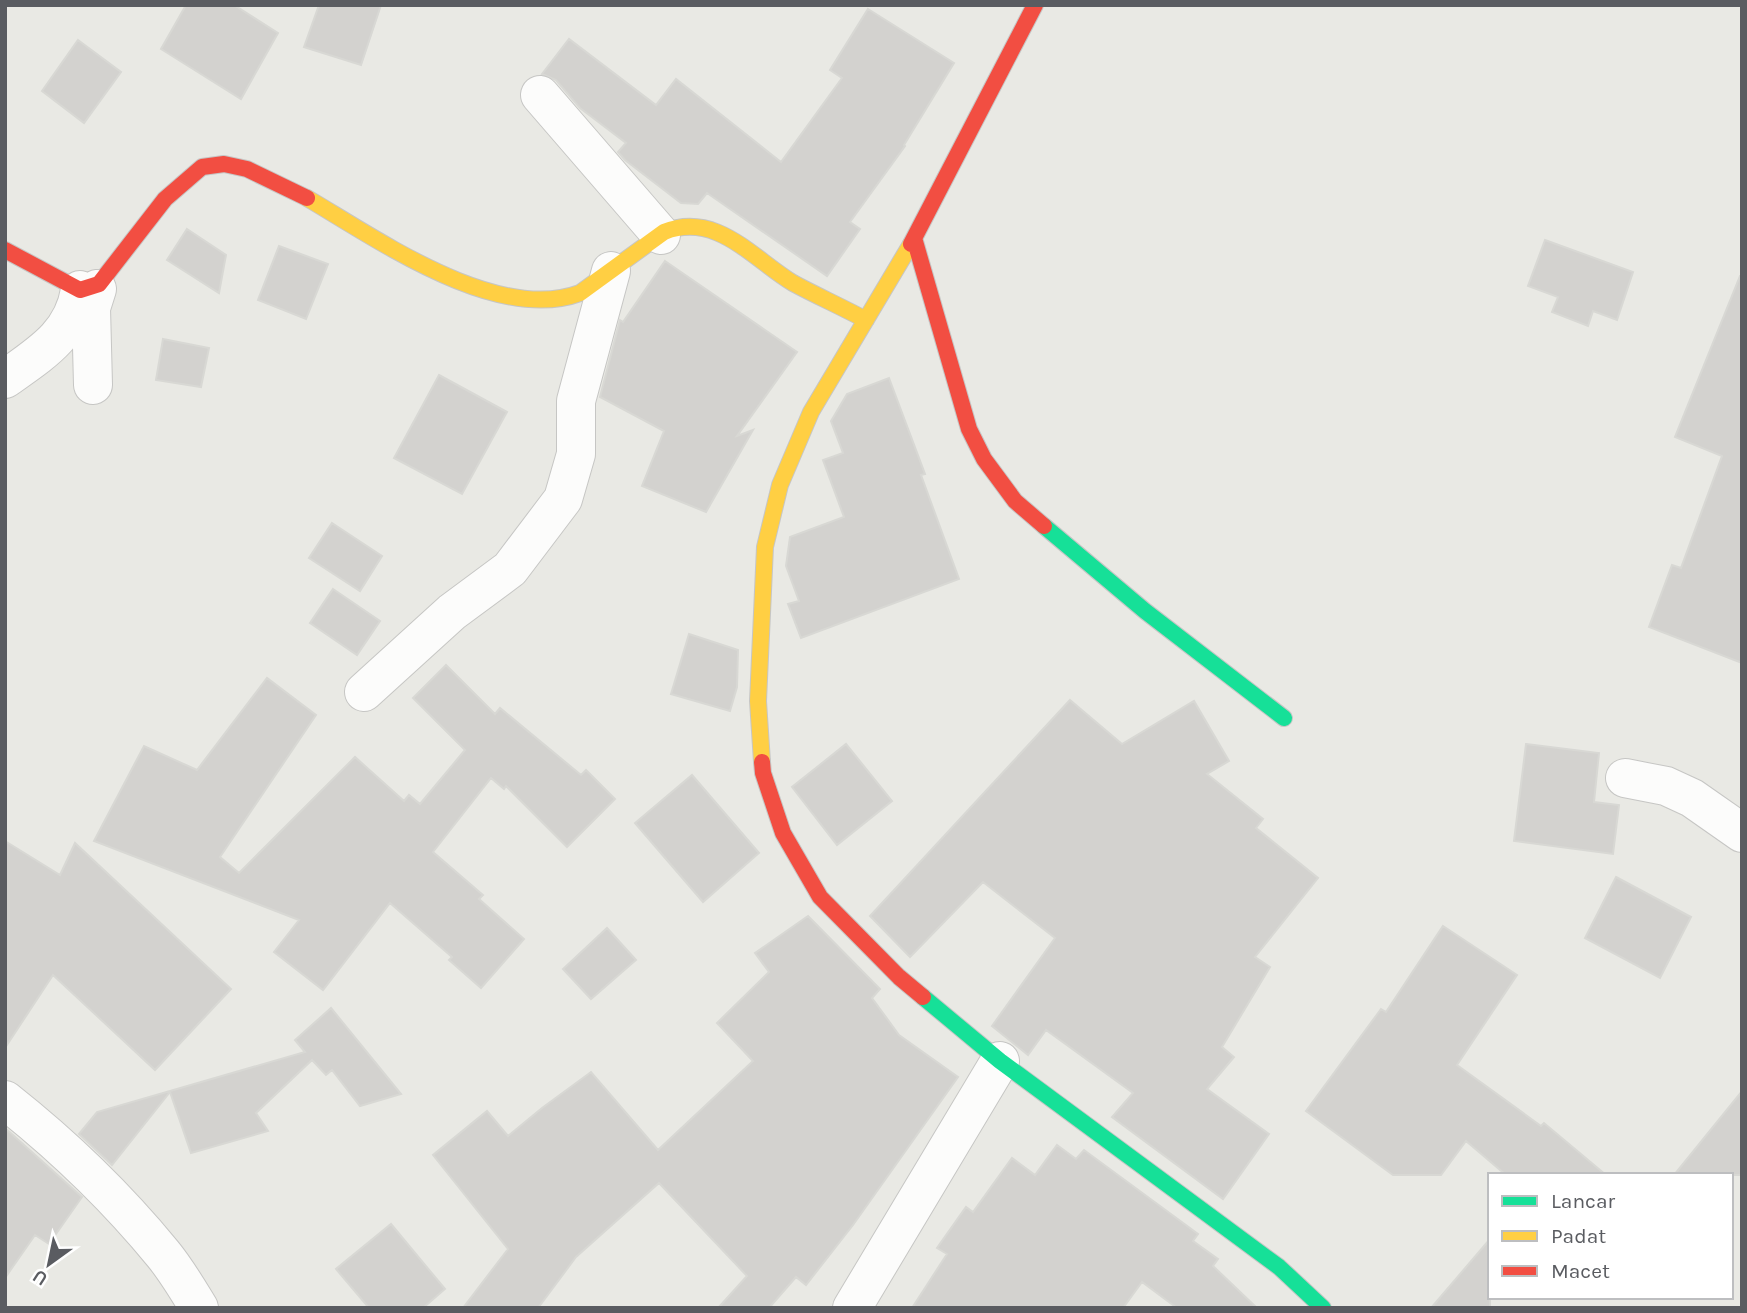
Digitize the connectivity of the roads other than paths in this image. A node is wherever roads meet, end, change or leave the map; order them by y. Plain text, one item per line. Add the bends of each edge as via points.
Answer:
1 (1035, 5) edge
2 (540, 95) dead end
3 (661, 235) junction
4 (914, 238) junction
5 (5, 250) edge
6 (611, 271) junction
7 (90, 287) junction
8 (866, 320) junction
9 (5, 379) edge
10 (93, 385) dead end
11 (364, 692) dead end
12 (1283, 718) dead end
13 (1625, 778) dead end
14 (1742, 833) edge
15 (1000, 1062) junction
16 (5, 1100) edge
17 (200, 1308) edge
18 (852, 1308) edge
19 (1323, 1308) edge

1 - 4 street
2 - 3 street
3 - 6 street
3 - 8 street via 693,223 726,236 788,279
4 - 8 street
4 - 12 street via 969,429 984,459 1015,501 1145,611
5 - 7 street
6 - 7 street via 597,284 566,299 524,301 469,284 393,250 268,178 231,165 204,166 172,189
6 - 11 street via 576,401 576,454 563,499 510,569 452,612
7 - 9 street via 52,344
7 - 10 street
8 - 15 street via 811,412 780,485 765,547 758,701 763,773 783,833 820,897 899,977
13 - 14 street via 1666,786 1692,798
15 - 18 street
15 - 19 street via 1279,1267
16 - 17 street via 132,1218

